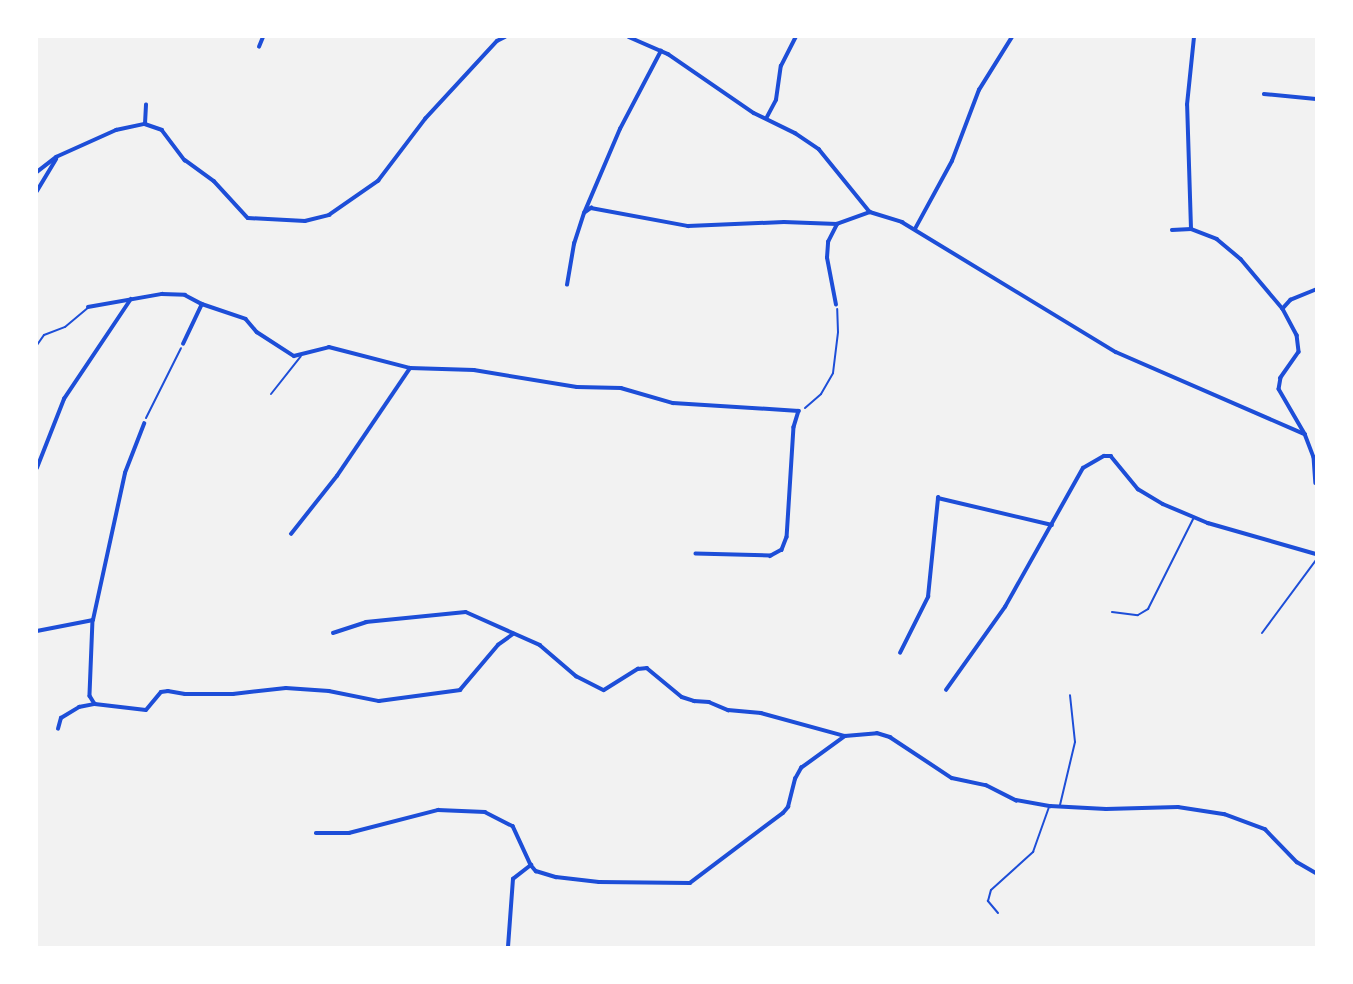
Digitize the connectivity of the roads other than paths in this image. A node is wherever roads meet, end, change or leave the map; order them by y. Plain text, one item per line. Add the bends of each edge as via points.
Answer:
1 (263, 37) edge
2 (505, 37) edge
3 (629, 37) edge
4 (796, 37) edge
5 (1012, 37) edge
6 (1194, 37) edge
7 (259, 47) dead end
8 (661, 51) junction
9 (1264, 93) dead end
10 (1316, 99) edge
11 (146, 105) dead end
12 (767, 117) junction
13 (145, 124) junction
14 (56, 157) junction
15 (37, 172) edge
16 (37, 191) edge
17 (870, 212) junction
18 (584, 214) junction
19 (837, 224) junction
20 (915, 229) junction
21 (1191, 229) junction
22 (1172, 230) dead end
23 (567, 285) dead end
24 (1316, 290) edge
25 (131, 299) junction
26 (202, 304) junction
27 (836, 305) road end
28 (88, 307) joint
29 (1283, 309) junction
30 (183, 344) road end
31 (37, 345) edge
32 (301, 356) junction
33 (410, 368) junction
34 (271, 394) dead end
35 (144, 424) road end
36 (1305, 434) junction
37 (37, 468) edge
38 (1316, 483) edge
39 (1194, 518) junction
40 (1052, 525) junction
41 (291, 534) dead end
42 (696, 554) dead end
43 (1316, 554) edge
44 (1316, 560) edge
45 (1112, 612) dead end
46 (93, 620) junction
47 (37, 631) edge
48 (333, 633) dead end
49 (1262, 633) dead end
50 (513, 634) junction
51 (900, 653) dead end
52 (946, 690) dead end
53 (1070, 695) dead end
54 (95, 704) junction
55 (58, 729) dead end
56 (845, 736) junction
57 (1050, 806) junction
58 (1060, 806) junction
59 (316, 833) dead end
60 (531, 865) junction
61 (1316, 873) edge
62 (998, 913) dead end
63 (508, 947) edge

1 - 7 street
2 - 13 street via 425,119 378,181 329,215 305,221 248,218 214,181 185,160 162,130
3 - 8 street
4 - 12 street via 778,75 776,100
5 - 20 street via 979,90 952,161
6 - 21 street via 1187,105
8 - 12 street
8 - 18 street via 620,129
9 - 10 street
11 - 13 street
12 - 17 street via 819,149
13 - 14 street via 116,131
14 - 15 street
14 - 16 street
17 - 19 street
17 - 20 street
18 - 19 street via 599,207 688,226
18 - 23 street via 573,244
19 - 27 street via 828,242 827,258
20 - 36 street via 1116,352
21 - 22 street
21 - 29 street via 1229,249
24 - 29 street via 1291,300
25 - 26 street via 174,294
25 - 28 street
25 - 37 street via 64,399
26 - 30 street
26 - 32 street via 246,319 257,332
28 - 31 lane via 65,327 44,335
29 - 36 street via 1297,335 1299,352 1279,389
32 - 33 street via 329,347
32 - 34 lane
33 - 41 street via 337,476
33 - 42 street via 474,370 577,387 621,388 673,403 799,411 782,550 771,556
35 - 46 street via 125,473
36 - 38 street via 1314,457
39 - 40 street via 1138,489 1111,456 1104,456 1083,468
39 - 43 street
39 - 45 lane via 1148,609 1139,615
40 - 51 street via 938,498 928,597
40 - 52 street via 1005,607
44 - 49 lane
46 - 47 street
46 - 54 street via 90,696
48 - 50 street via 366,622 466,612
50 - 54 street via 460,690 432,695 379,701 286,688 233,694 168,691 161,692 146,710
50 - 56 street via 540,645 576,676 604,690 638,669 648,668 694,701
53 - 58 lane via 1075,742
54 - 55 street via 70,711 61,718
56 - 57 street via 877,733 890,737 952,778 986,785 1016,800
56 - 60 street via 802,768 783,813 690,883 599,882 556,877
57 - 58 street
57 - 62 lane via 1033,852 991,890 988,901
58 - 61 street via 1178,807 1224,814 1265,829 1297,862
59 - 60 street via 349,833 438,810 485,812 513,825
60 - 63 street via 513,879

